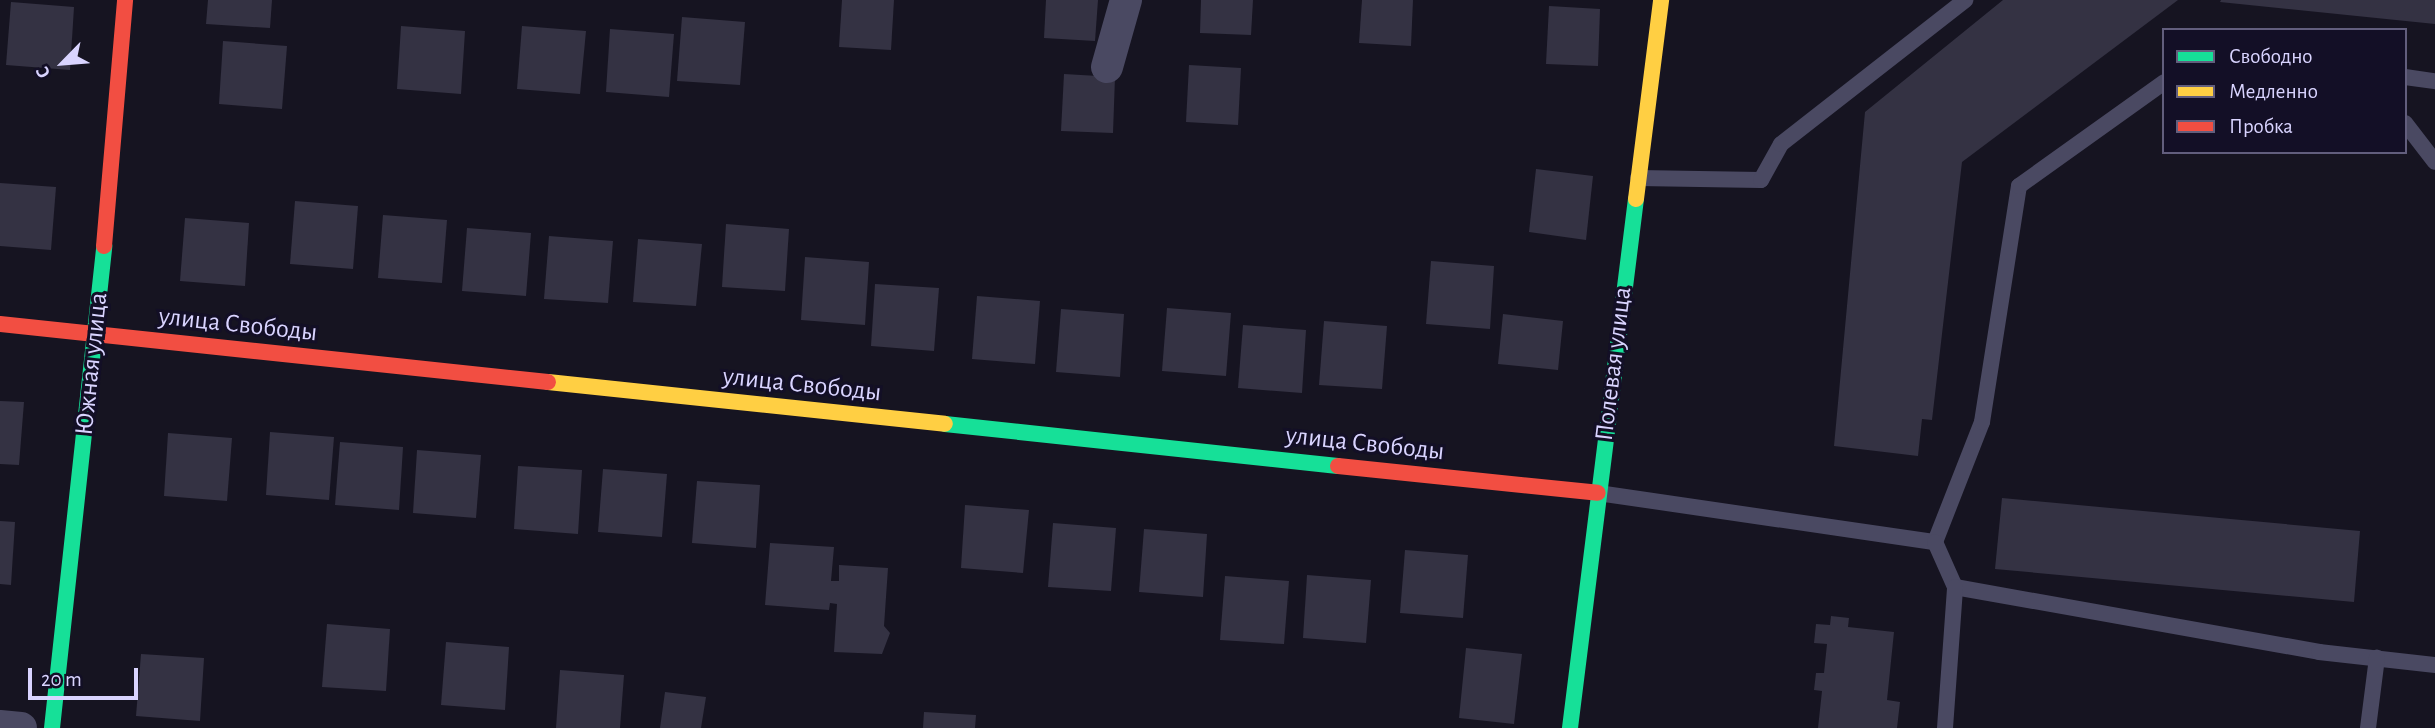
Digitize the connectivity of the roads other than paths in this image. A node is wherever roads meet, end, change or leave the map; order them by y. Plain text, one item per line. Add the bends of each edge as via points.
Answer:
1 (124, 0) edge
2 (1126, 0) edge
3 (1661, 0) edge
4 (1965, 0) edge
5 (1107, 67) dead end
6 (2407, 78) edge
7 (2435, 81) edge
8 (2162, 83) edge
9 (2407, 125) edge
10 (2435, 162) edge
11 (1638, 178) junction
12 (0, 324) edge
13 (96, 335) junction
14 (1598, 493) junction
15 (1936, 542) junction
16 (1955, 587) junction
17 (2377, 658) junction
18 (2435, 664) edge
19 (0, 726) edge
20 (21, 728) edge
21 (52, 728) edge
22 (1570, 728) edge
23 (1945, 728) edge
24 (2368, 728) edge

1 - 13 street, Южная улица
2 - 5 street
3 - 11 street, Полевая улица
4 - 11 lane via 1781,144 1761,180
6 - 7 lane
8 - 15 lane via 2019,186 1982,422
9 - 10 lane
11 - 14 street, Полевая улица
12 - 13 street, улица Свободы
13 - 14 street, улица Свободы
13 - 21 street, Южная улица
14 - 15 lane
14 - 22 street, Полевая улица
15 - 16 lane
16 - 17 lane via 2306,650
16 - 23 lane
17 - 18 lane
17 - 24 lane
19 - 20 street

